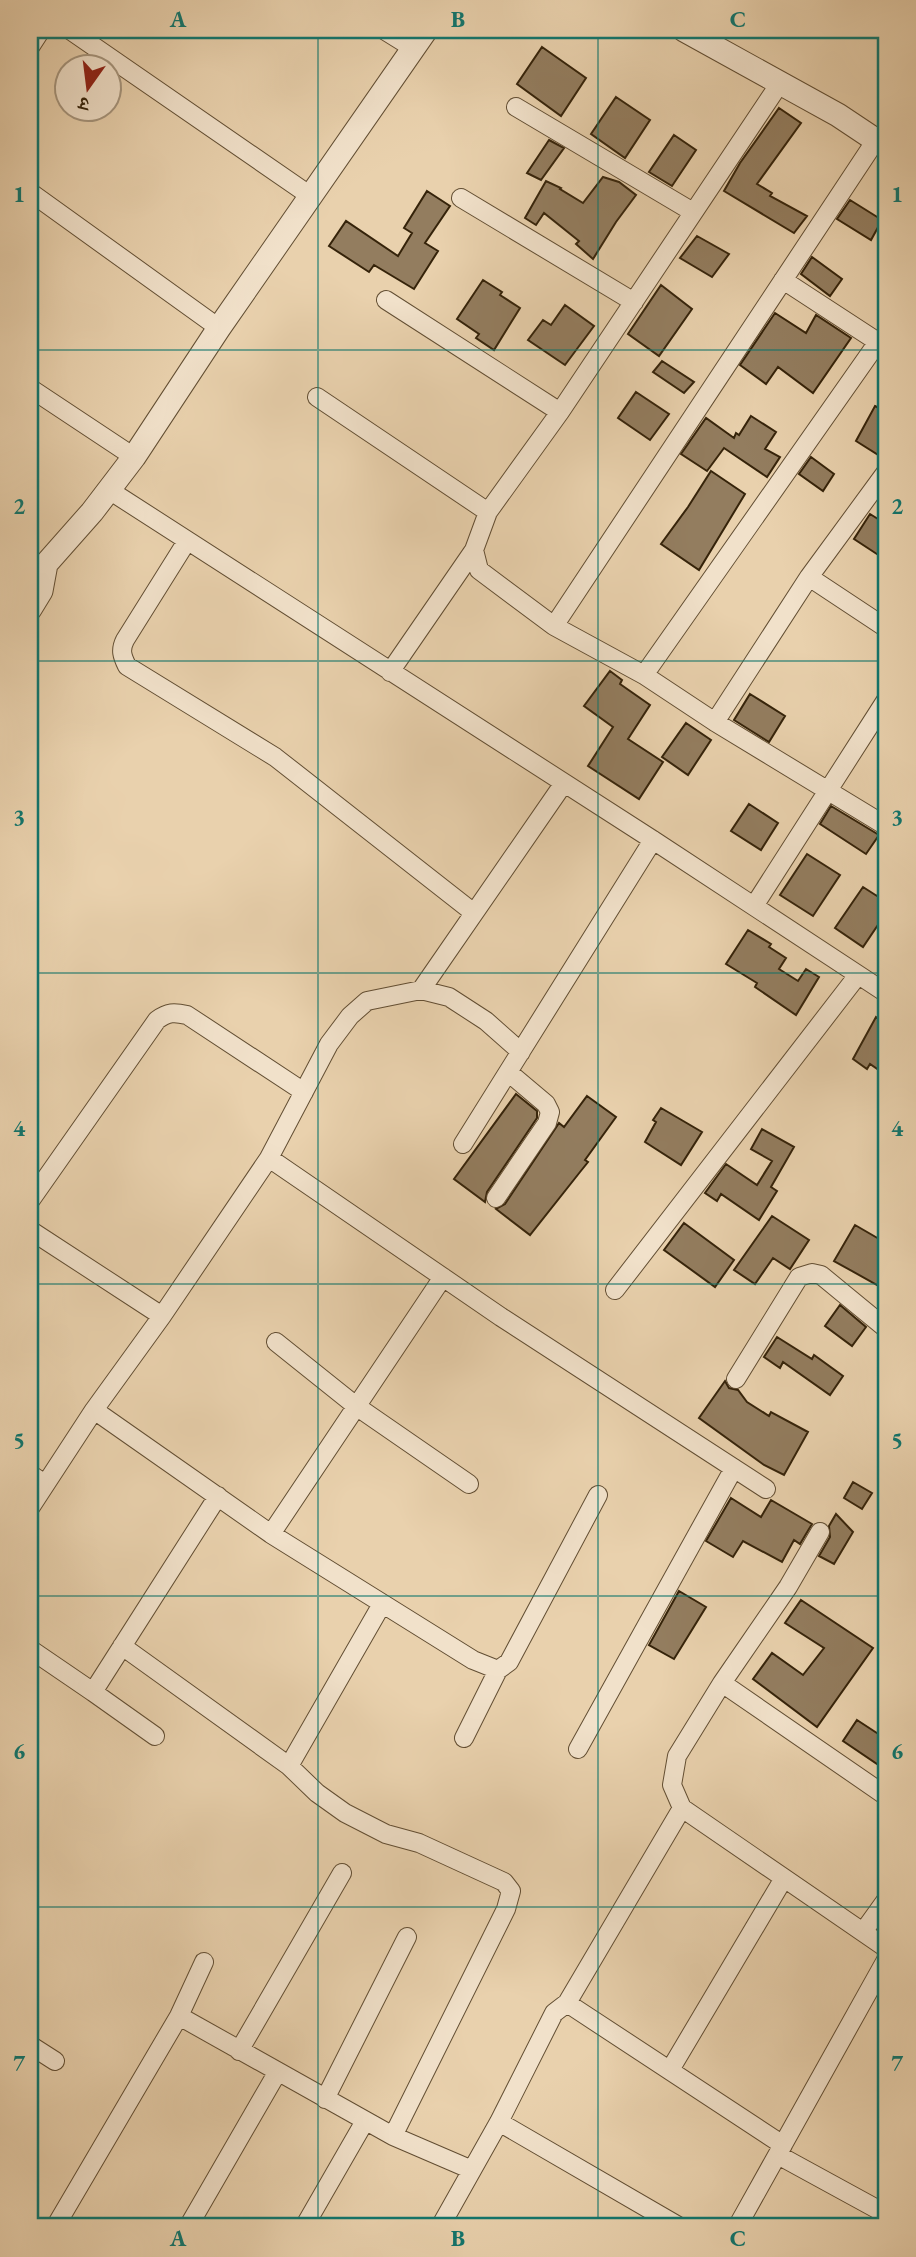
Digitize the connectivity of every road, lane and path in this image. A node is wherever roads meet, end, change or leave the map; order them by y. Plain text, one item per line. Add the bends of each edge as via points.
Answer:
1 (41, 30) edge
2 (70, 30) edge
3 (384, 30) edge
4 (688, 31) edge
5 (419, 39) edge
6 (30, 47) edge
7 (780, 83) junction
8 (516, 107) dead end
9 (881, 143) edge
10 (30, 192) edge
11 (312, 197) junction
12 (460, 198) dead end
13 (693, 212) junction
14 (783, 280) junction
15 (386, 300) dead end
16 (634, 302) junction
17 (219, 328) junction
18 (882, 345) edge
19 (30, 388) edge
20 (317, 397) dead end
21 (560, 412) junction
22 (134, 457) junction
23 (886, 472) edge
24 (109, 490) junction
25 (488, 512) junction
26 (187, 541) junction
27 (474, 550) junction
28 (38, 566) edge
29 (809, 577) junction
30 (30, 609) edge
31 (554, 626) junction
32 (886, 628) edge
33 (390, 672) junction
34 (644, 675) junction
35 (886, 700) edge
36 (715, 722) junction
37 (564, 783) junction
38 (828, 789) junction
39 (886, 826) edge
40 (653, 840) junction
41 (754, 906) junction
42 (474, 913) junction
43 (858, 975) junction
44 (421, 990) junction
45 (886, 993) edge
46 (521, 1052) junction
47 (508, 1072) junction
48 (304, 1092) junction
49 (464, 1144) dead end
50 (268, 1158) junction
51 (496, 1198) dead end
52 (30, 1201) edge
53 (30, 1230) edge
54 (443, 1278) junction
55 (615, 1290) dead end
56 (162, 1316) junction
57 (886, 1318) edge
58 (276, 1342) dead end
59 (736, 1379) dead end
60 (356, 1406) junction
61 (94, 1410) junction
62 (734, 1468) junction
63 (30, 1474) edge
64 (45, 1484) junction
65 (469, 1484) dead end
66 (766, 1489) dead end
67 (598, 1495) dead end
68 (218, 1496) junction
69 (30, 1508) edge
70 (820, 1532) dead end
71 (271, 1534) junction
72 (382, 1604) junction
73 (122, 1646) junction
74 (30, 1649) edge
75 (498, 1670) junction
76 (722, 1683) junction
77 (93, 1692) junction
78 (155, 1736) dead end
79 (464, 1738) dead end
80 (578, 1749) dead end
81 (289, 1766) junction
82 (886, 1796) edge
83 (682, 1808) junction
84 (342, 1873) dead end
85 (784, 1878) junction
86 (886, 1900) edge
87 (863, 1932) junction
88 (407, 1937) dead end
89 (886, 1948) edge
90 (886, 1960) edge
91 (205, 1962) dead end
92 (567, 2003) junction
93 (178, 2016) junction
94 (30, 2045) edge
95 (239, 2051) junction
96 (55, 2061) dead end
97 (670, 2070) junction
98 (277, 2073) junction
99 (325, 2099) junction
100 (365, 2121) junction
101 (499, 2122) junction
102 (393, 2136) junction
103 (780, 2150) junction
104 (472, 2170) junction
105 (886, 2214) edge
106 (56, 2227) edge
107 (188, 2227) edge
108 (304, 2227) edge
109 (440, 2227) edge
110 (680, 2227) edge
111 (737, 2227) edge

1 - 6 street
2 - 11 street
3 - 5 street
4 - 7 street
5 - 11 street
7 - 9 street
7 - 13 street
8 - 13 street
9 - 14 street
10 - 17 street
11 - 17 street
12 - 16 street
13 - 16 street
14 - 18 street
14 - 31 street
15 - 21 street
16 - 21 street
17 - 22 street
18 - 34 street
19 - 22 street
20 - 25 street
21 - 25 street
22 - 24 street
23 - 29 street
24 - 26 street
24 - 28 street
25 - 27 street
26 - 33 street
26 - 42 street via 125,639 122,656 127,666 275,757
27 - 31 street via 479,570
27 - 33 street
28 - 30 street via 41,591
29 - 32 street
29 - 36 street
31 - 34 street
33 - 37 street
34 - 36 street
35 - 38 street
36 - 38 street
37 - 40 street
37 - 42 street
38 - 39 street
38 - 41 street
40 - 41 street
40 - 46 street
41 - 43 street
42 - 44 street
43 - 45 street
43 - 55 street
44 - 46 street via 449,997
44 - 48 street via 367,1001 330,1044
46 - 47 street
47 - 49 street
47 - 51 street via 550,1112
48 - 50 street
48 - 52 street via 187,1015 166,1013
50 - 54 street
50 - 56 street
53 - 56 street
54 - 60 street
54 - 62 street
56 - 61 street
57 - 59 street via 883,1326 821,1275 799,1277
58 - 60 street
60 - 65 street
60 - 71 street
61 - 64 street
61 - 68 street
62 - 66 street
62 - 80 street
63 - 64 street
64 - 69 street
67 - 75 street via 509,1662
68 - 71 street
68 - 73 street
70 - 76 street via 789,1587
71 - 72 street
72 - 75 street
72 - 81 street
73 - 77 street
73 - 81 street
74 - 77 street
75 - 79 street
76 - 82 street
76 - 83 street via 677,1756 672,1785
77 - 78 street
81 - 102 street via 345,1813 504,1882 511,1891
83 - 85 street
83 - 92 street
84 - 95 street
85 - 87 street
85 - 97 street
86 - 87 street
87 - 89 street
88 - 99 street
90 - 103 street
91 - 93 street
92 - 97 street
92 - 101 street via 554,2013
93 - 95 street
93 - 106 street
94 - 96 street
95 - 98 street
97 - 103 street
98 - 99 street
98 - 107 street
99 - 100 street
100 - 102 street
100 - 108 street
101 - 104 street
101 - 110 street
102 - 104 street
103 - 105 street
103 - 111 street
104 - 109 street

